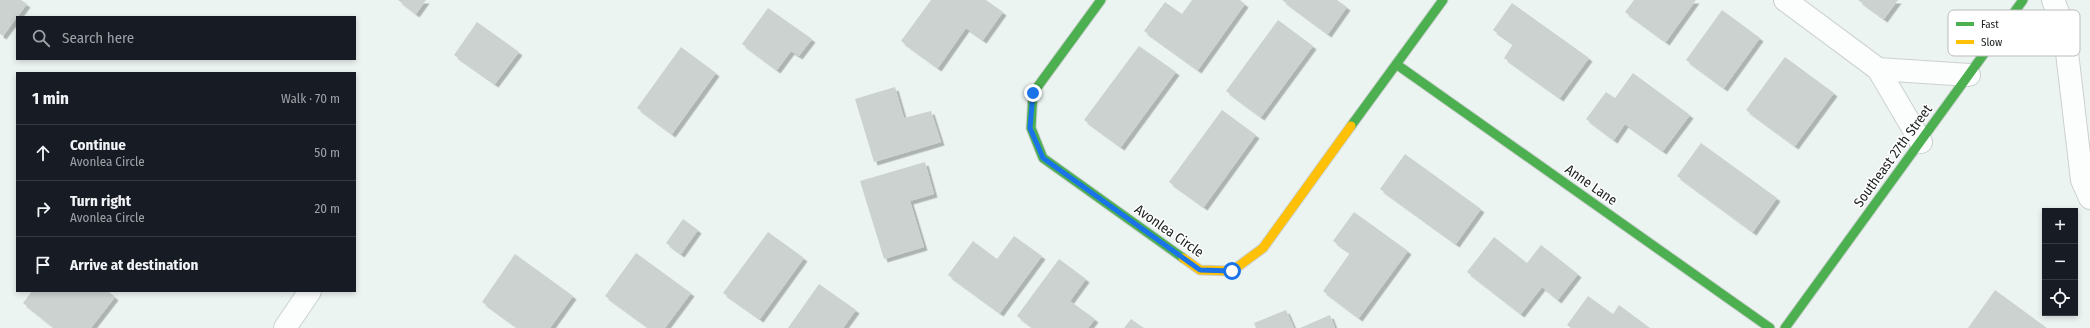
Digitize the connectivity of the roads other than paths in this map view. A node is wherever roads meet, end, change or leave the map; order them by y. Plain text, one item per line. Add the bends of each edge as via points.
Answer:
1 (1101, 0) edge
2 (1443, 0) edge
3 (1785, 0) edge
4 (2023, 0) edge
5 (2054, 0) edge
6 (2016, 10) edge
7 (2058, 10) edge
8 (1983, 56) edge
9 (2067, 56) edge
10 (1396, 64) junction
11 (1878, 69) junction
12 (1969, 75) junction
13 (1921, 142) junction
14 (2090, 198) edge
15 (309, 292) edge
16 (285, 328) edge
17 (1770, 328) edge
18 (1784, 328) edge

1 - 10 street, Avonlea Circle via 1033,93 1030,128 1043,158 1200,270 1232,271 1263,248
2 - 10 street, Avonlea Circle
3 - 11 street
4 - 6 street, Southeast 27th Street
5 - 7 street
8 - 12 street, Southeast 27th Street
9 - 14 street via 2082,180
10 - 17 street, Anne Lane
11 - 12 street
11 - 13 street
12 - 13 street, Southeast 27th Street
13 - 18 street, Southeast 27th Street
15 - 16 street

